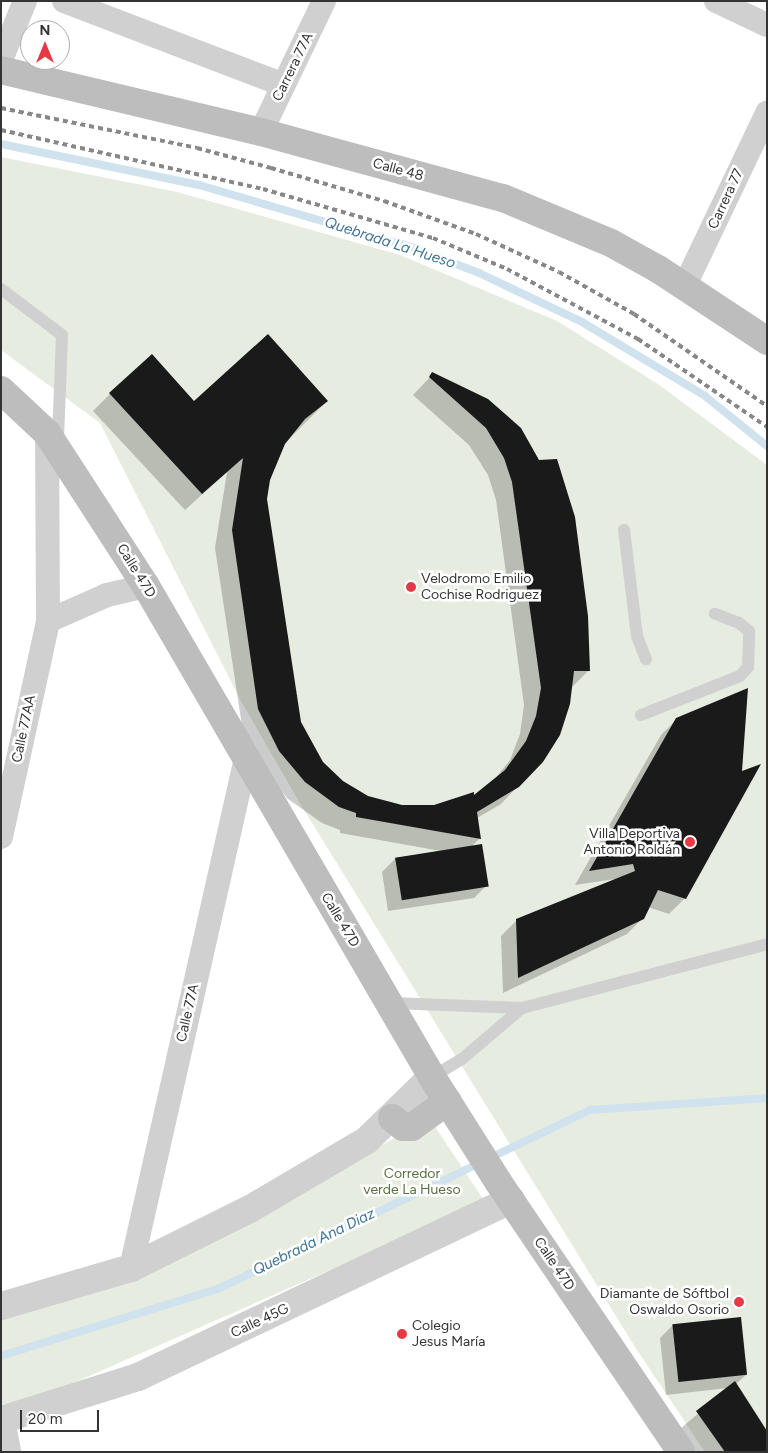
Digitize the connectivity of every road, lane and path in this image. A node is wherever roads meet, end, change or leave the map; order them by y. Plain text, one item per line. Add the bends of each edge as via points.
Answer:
1 (25, 1) edge
2 (64, 1) edge
3 (324, 1) edge
4 (716, 1) edge
5 (767, 25) edge
6 (1, 60) edge
7 (1, 70) edge
8 (284, 85) junction
9 (767, 113) edge
10 (261, 132) junction
11 (685, 285) junction
12 (1, 289) edge
13 (767, 341) edge
14 (1, 390) edge
15 (52, 442) junction
16 (624, 530) dead end
17 (146, 586) junction
18 (715, 614) dead end
19 (48, 621) junction
20 (646, 659) dead end
21 (640, 714) dead end
22 (246, 758) junction
23 (1, 837) edge
24 (767, 944) edge
25 (391, 1003) junction
26 (522, 1008) junction
27 (432, 1077) junction
28 (450, 1105) junction
29 (392, 1118) junction
30 (505, 1191) junction
31 (131, 1268) junction
32 (1, 1306) edge
33 (2, 1420) edge
34 (10, 1452) edge
35 (681, 1452) edge

1 - 6 street
2 - 8 street
3 - 8 street, Carrera 77A
4 - 5 street
7 - 10 main road, Calle 48
8 - 10 street, Carrera 77A
9 - 11 street, Carrera 77
10 - 11 main road, Calle 48 via 502,198 610,243
11 - 13 main road, Calle 48
12 - 15 lane via 62,335
14 - 15 main road, Calle 47D
15 - 17 main road, Calle 47D
15 - 19 street, Calle 77AA
16 - 20 lane via 637,636
17 - 19 street via 107,595
17 - 22 main road, Calle 47D
18 - 21 lane via 738,623 748,631 748,667 740,676
19 - 23 street, Calle 77AA
22 - 25 main road, Calle 47D
22 - 31 street, Calle 77A
24 - 26 lane
25 - 26 lane
25 - 27 main road, Calle 47D
26 - 27 lane via 462,1059
27 - 28 main road, Calle 47D
27 - 29 street
28 - 29 main road via 412,1126 403,1127
28 - 30 main road, Calle 47D
29 - 31 street via 367,1140 250,1209
30 - 33 street, Calle 45G via 138,1377
30 - 35 main road, Calle 47D
31 - 32 street
33 - 34 street

